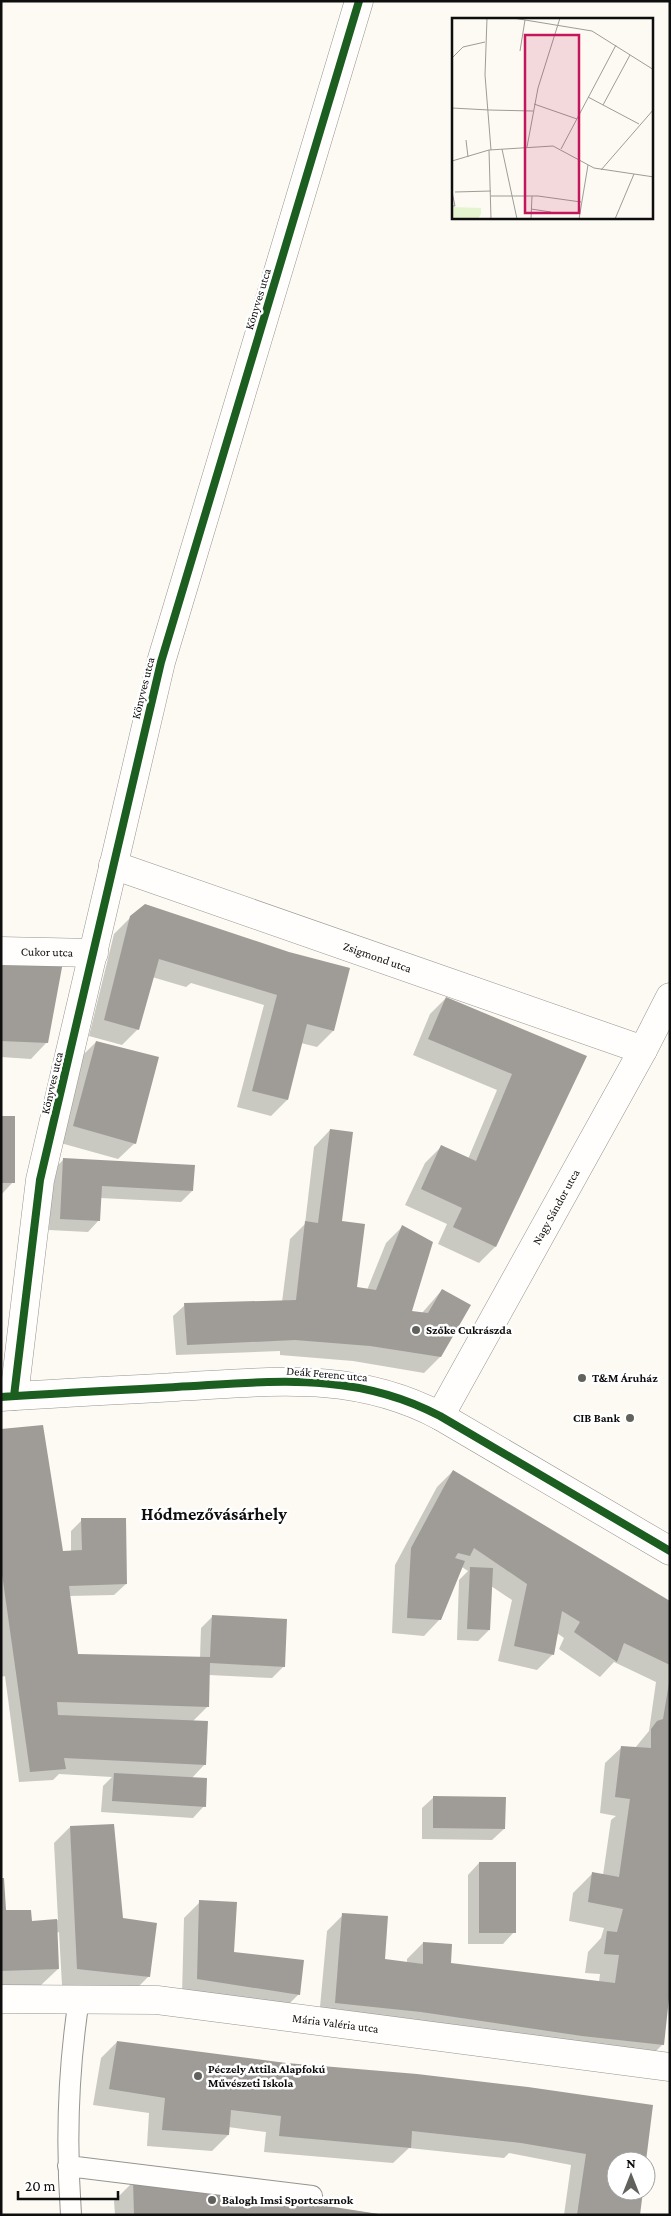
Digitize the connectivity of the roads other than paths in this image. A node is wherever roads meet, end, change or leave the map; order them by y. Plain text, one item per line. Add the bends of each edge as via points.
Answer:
1 (359, 1) edge
2 (113, 865) junction
3 (1, 951) edge
4 (94, 953) junction
5 (670, 997) edge
6 (643, 1050) junction
7 (8, 1396) edge
8 (440, 1416) junction
9 (670, 1551) edge
10 (1, 1999) edge
11 (79, 1999) junction
12 (670, 2067) edge
13 (68, 2166) junction
14 (312, 2196) dead end
15 (71, 2215) edge

1 - 2 street, Könyves utca via 161,662
2 - 4 street, Könyves utca
2 - 6 street, Zsigmond utca
3 - 4 street, Cukor utca
4 - 7 street, Könyves utca via 40,1180
5 - 6 street, Nagy Sándor utca
6 - 8 street, Nagy Sándor utca
7 - 8 street, Deák Ferenc utca via 294,1381 366,1388 417,1404
8 - 9 street, Deák Ferenc utca
10 - 11 street, Mária Valéria utca
11 - 12 street, Mária Valéria utca via 157,2000
11 - 13 lane via 73,2034
13 - 14 lane
13 - 15 lane

